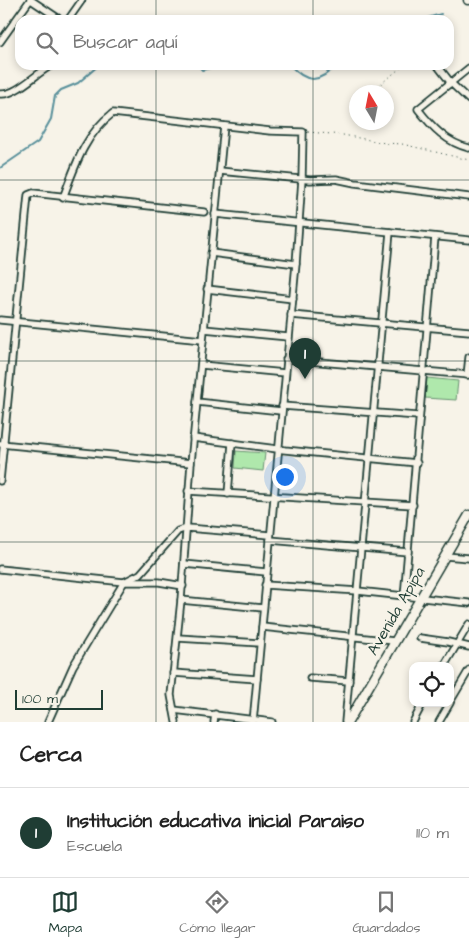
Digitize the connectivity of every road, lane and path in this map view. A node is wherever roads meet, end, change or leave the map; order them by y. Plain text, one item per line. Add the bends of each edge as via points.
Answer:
1 (30, 0) edge
2 (82, 0) edge
3 (19, 15) edge
4 (53, 15) edge
5 (72, 15) edge
6 (15, 21) edge
7 (0, 42) edge
8 (469, 68) edge
9 (44, 70) edge
10 (398, 70) edge
11 (441, 70) edge
12 (451, 83) junction
13 (379, 85) edge
14 (0, 94) edge
15 (469, 100) edge
16 (224, 126) junction
17 (303, 132) junction
18 (469, 148) edge
19 (469, 160) edge
20 (220, 171) junction
21 (302, 179) junction
22 (469, 197) edge
23 (63, 198) junction
24 (204, 212) dead end
25 (216, 214) junction
26 (299, 224) junction
27 (390, 232) junction
28 (435, 237) junction
29 (469, 240) edge
30 (211, 253) junction
31 (296, 264) junction
32 (208, 290) junction
33 (292, 299) junction
34 (291, 315) junction
35 (0, 320) edge
36 (15, 322) junction
37 (382, 323) junction
38 (427, 327) junction
39 (204, 329) junction
40 (469, 331) edge
41 (288, 336) junction
42 (203, 340) junction
43 (469, 357) edge
44 (286, 359) junction
45 (201, 365) junction
46 (377, 368) junction
47 (423, 371) junction
48 (285, 372) junction
49 (468, 375) edge
50 (197, 402) junction
51 (281, 408) junction
52 (374, 413) junction
53 (418, 416) junction
54 (193, 438) junction
55 (232, 443) junction
56 (2, 444) edge
57 (278, 449) junction
58 (370, 459) junction
59 (191, 463) junction
60 (417, 463) junction
61 (0, 481) edge
62 (188, 490) junction
63 (228, 494) junction
64 (274, 498) junction
65 (365, 504) junction
66 (413, 505) junction
67 (469, 515) edge
68 (187, 528) junction
69 (270, 538) junction
70 (361, 547) junction
71 (408, 552) junction
72 (445, 556) junction
73 (469, 558) edge
74 (184, 564) junction
75 (0, 569) edge
76 (266, 572) junction
77 (124, 582) junction
78 (266, 585) junction
79 (182, 586) junction
80 (358, 591) junction
81 (420, 597) junction
82 (404, 598) junction
83 (181, 600) junction
84 (469, 603) edge
85 (263, 608) junction
86 (469, 624) edge
87 (262, 627) junction
88 (353, 636) junction
89 (178, 638) junction
90 (420, 638) dead end
91 (394, 641) junction
92 (260, 643) junction
93 (456, 645) junction
94 (469, 647) edge
95 (446, 662) edge
96 (469, 670) edge
97 (173, 673) junction
98 (310, 678) dead end
99 (257, 679) junction
100 (349, 682) junction
101 (454, 696) edge
102 (421, 707) edge
103 (448, 707) edge
104 (174, 710) junction
105 (215, 714) junction
106 (253, 721) edge
107 (48, 722) edge
108 (176, 722) edge
109 (214, 722) edge
110 (272, 722) edge
111 (345, 722) edge
112 (348, 722) edge
113 (413, 722) edge
114 (439, 722) edge

1 - 3 street
1 - 4 street
2 - 5 street
6 - 7 street
8 - 12 street
9 - 14 street via 11,94
10 - 13 path
11 - 12 street
12 - 15 street
12 - 18 street via 418,109 446,138
16 - 17 street
16 - 20 street
16 - 23 street via 113,113 102,121 79,155
17 - 19 path via 402,144
17 - 21 street
20 - 21 street
20 - 25 street
21 - 22 street via 336,178
21 - 26 street
23 - 24 street
23 - 36 street via 28,195
25 - 26 street
25 - 30 street
26 - 27 street
26 - 31 street
27 - 28 street
27 - 37 street
28 - 29 street
28 - 38 street
30 - 31 street
30 - 32 street
31 - 33 street
32 - 33 street
32 - 39 street
33 - 34 street
34 - 37 street
34 - 41 street
35 - 36 street
36 - 42 street
36 - 56 street
37 - 38 street
37 - 46 street
38 - 40 street
38 - 47 street
39 - 41 street
39 - 42 street
41 - 44 street
42 - 45 street
43 - 49 street
44 - 46 street
44 - 48 street
45 - 48 street
45 - 50 street
46 - 47 street
46 - 52 street
47 - 49 street
47 - 53 street
48 - 51 street
50 - 51 street
50 - 54 street
51 - 52 street
51 - 57 street
52 - 53 street
52 - 58 street
53 - 60 street
54 - 55 street
54 - 59 street
55 - 57 street
55 - 63 street
56 - 59 street
56 - 61 street
57 - 58 street
57 - 64 street
58 - 60 street
58 - 65 street
59 - 62 street
60 - 66 street
62 - 63 street
62 - 68 street
63 - 64 street
64 - 65 street
64 - 69 street
65 - 66 street
65 - 70 street
66 - 71 street
67 - 72 street, Avenida Apipa
68 - 69 street
68 - 74 street
68 - 77 street via 175,535 140,574
69 - 70 street
69 - 76 street
70 - 71 street
70 - 80 street
71 - 82 street
72 - 73 street
72 - 81 street, Avenida Apipa
74 - 76 street
74 - 79 street
75 - 77 street
76 - 78 street
77 - 79 street
77 - 107 street via 78,658
78 - 80 street
78 - 85 street
79 - 83 street
80 - 82 street
80 - 88 street
81 - 82 street
81 - 84 street
81 - 91 street, Avenida Apipa
83 - 85 street
83 - 89 street
85 - 87 street
86 - 93 street
87 - 88 street
87 - 92 street
88 - 91 street
88 - 100 street
89 - 92 street
89 - 97 street
90 - 93 street
91 - 112 street, Avenida Apipa
92 - 99 street
93 - 94 street
93 - 95 street
96 - 101 street
97 - 99 street
97 - 104 street via 171,695
98 - 100 street
99 - 106 street
100 - 111 street
102 - 113 street
103 - 114 street
104 - 105 street
104 - 108 street
105 - 106 street
105 - 109 street
106 - 110 street

